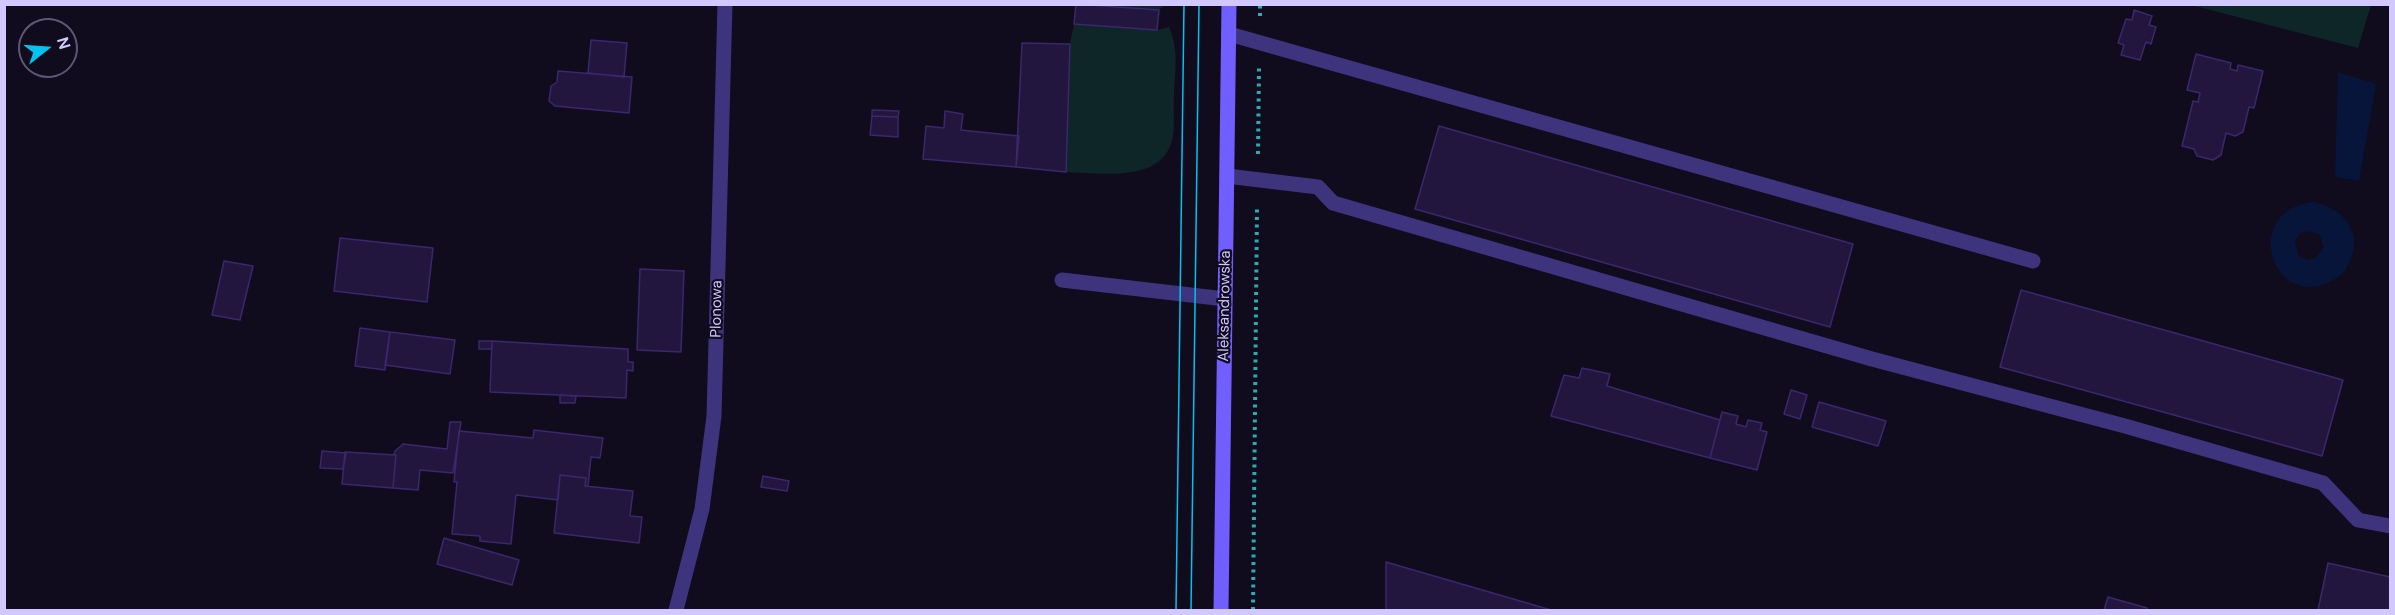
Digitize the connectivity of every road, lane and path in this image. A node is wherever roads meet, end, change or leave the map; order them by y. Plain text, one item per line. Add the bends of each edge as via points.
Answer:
1 (725, 4) edge
2 (1229, 4) edge
3 (1260, 4) edge
4 (1229, 34) junction
5 (1259, 43) junction
6 (1227, 176) junction
7 (1257, 180) junction
8 (2033, 261) dead end
9 (1062, 280) dead end
10 (1225, 299) junction
11 (2391, 526) edge
12 (676, 610) edge
13 (1221, 610) edge
14 (1253, 610) edge

1 - 12 street, Plonowa via 714,416 702,509
2 - 4 main road, Aleksandrowska
3 - 5 path
4 - 5 street
4 - 6 main road, Aleksandrowska
5 - 7 path
5 - 8 street
6 - 7 street
6 - 10 main road, Aleksandrowska
7 - 11 street via 1318,187 1333,203 1872,359 2323,483 2358,520
7 - 14 path
9 - 10 street
10 - 13 main road, Aleksandrowska

